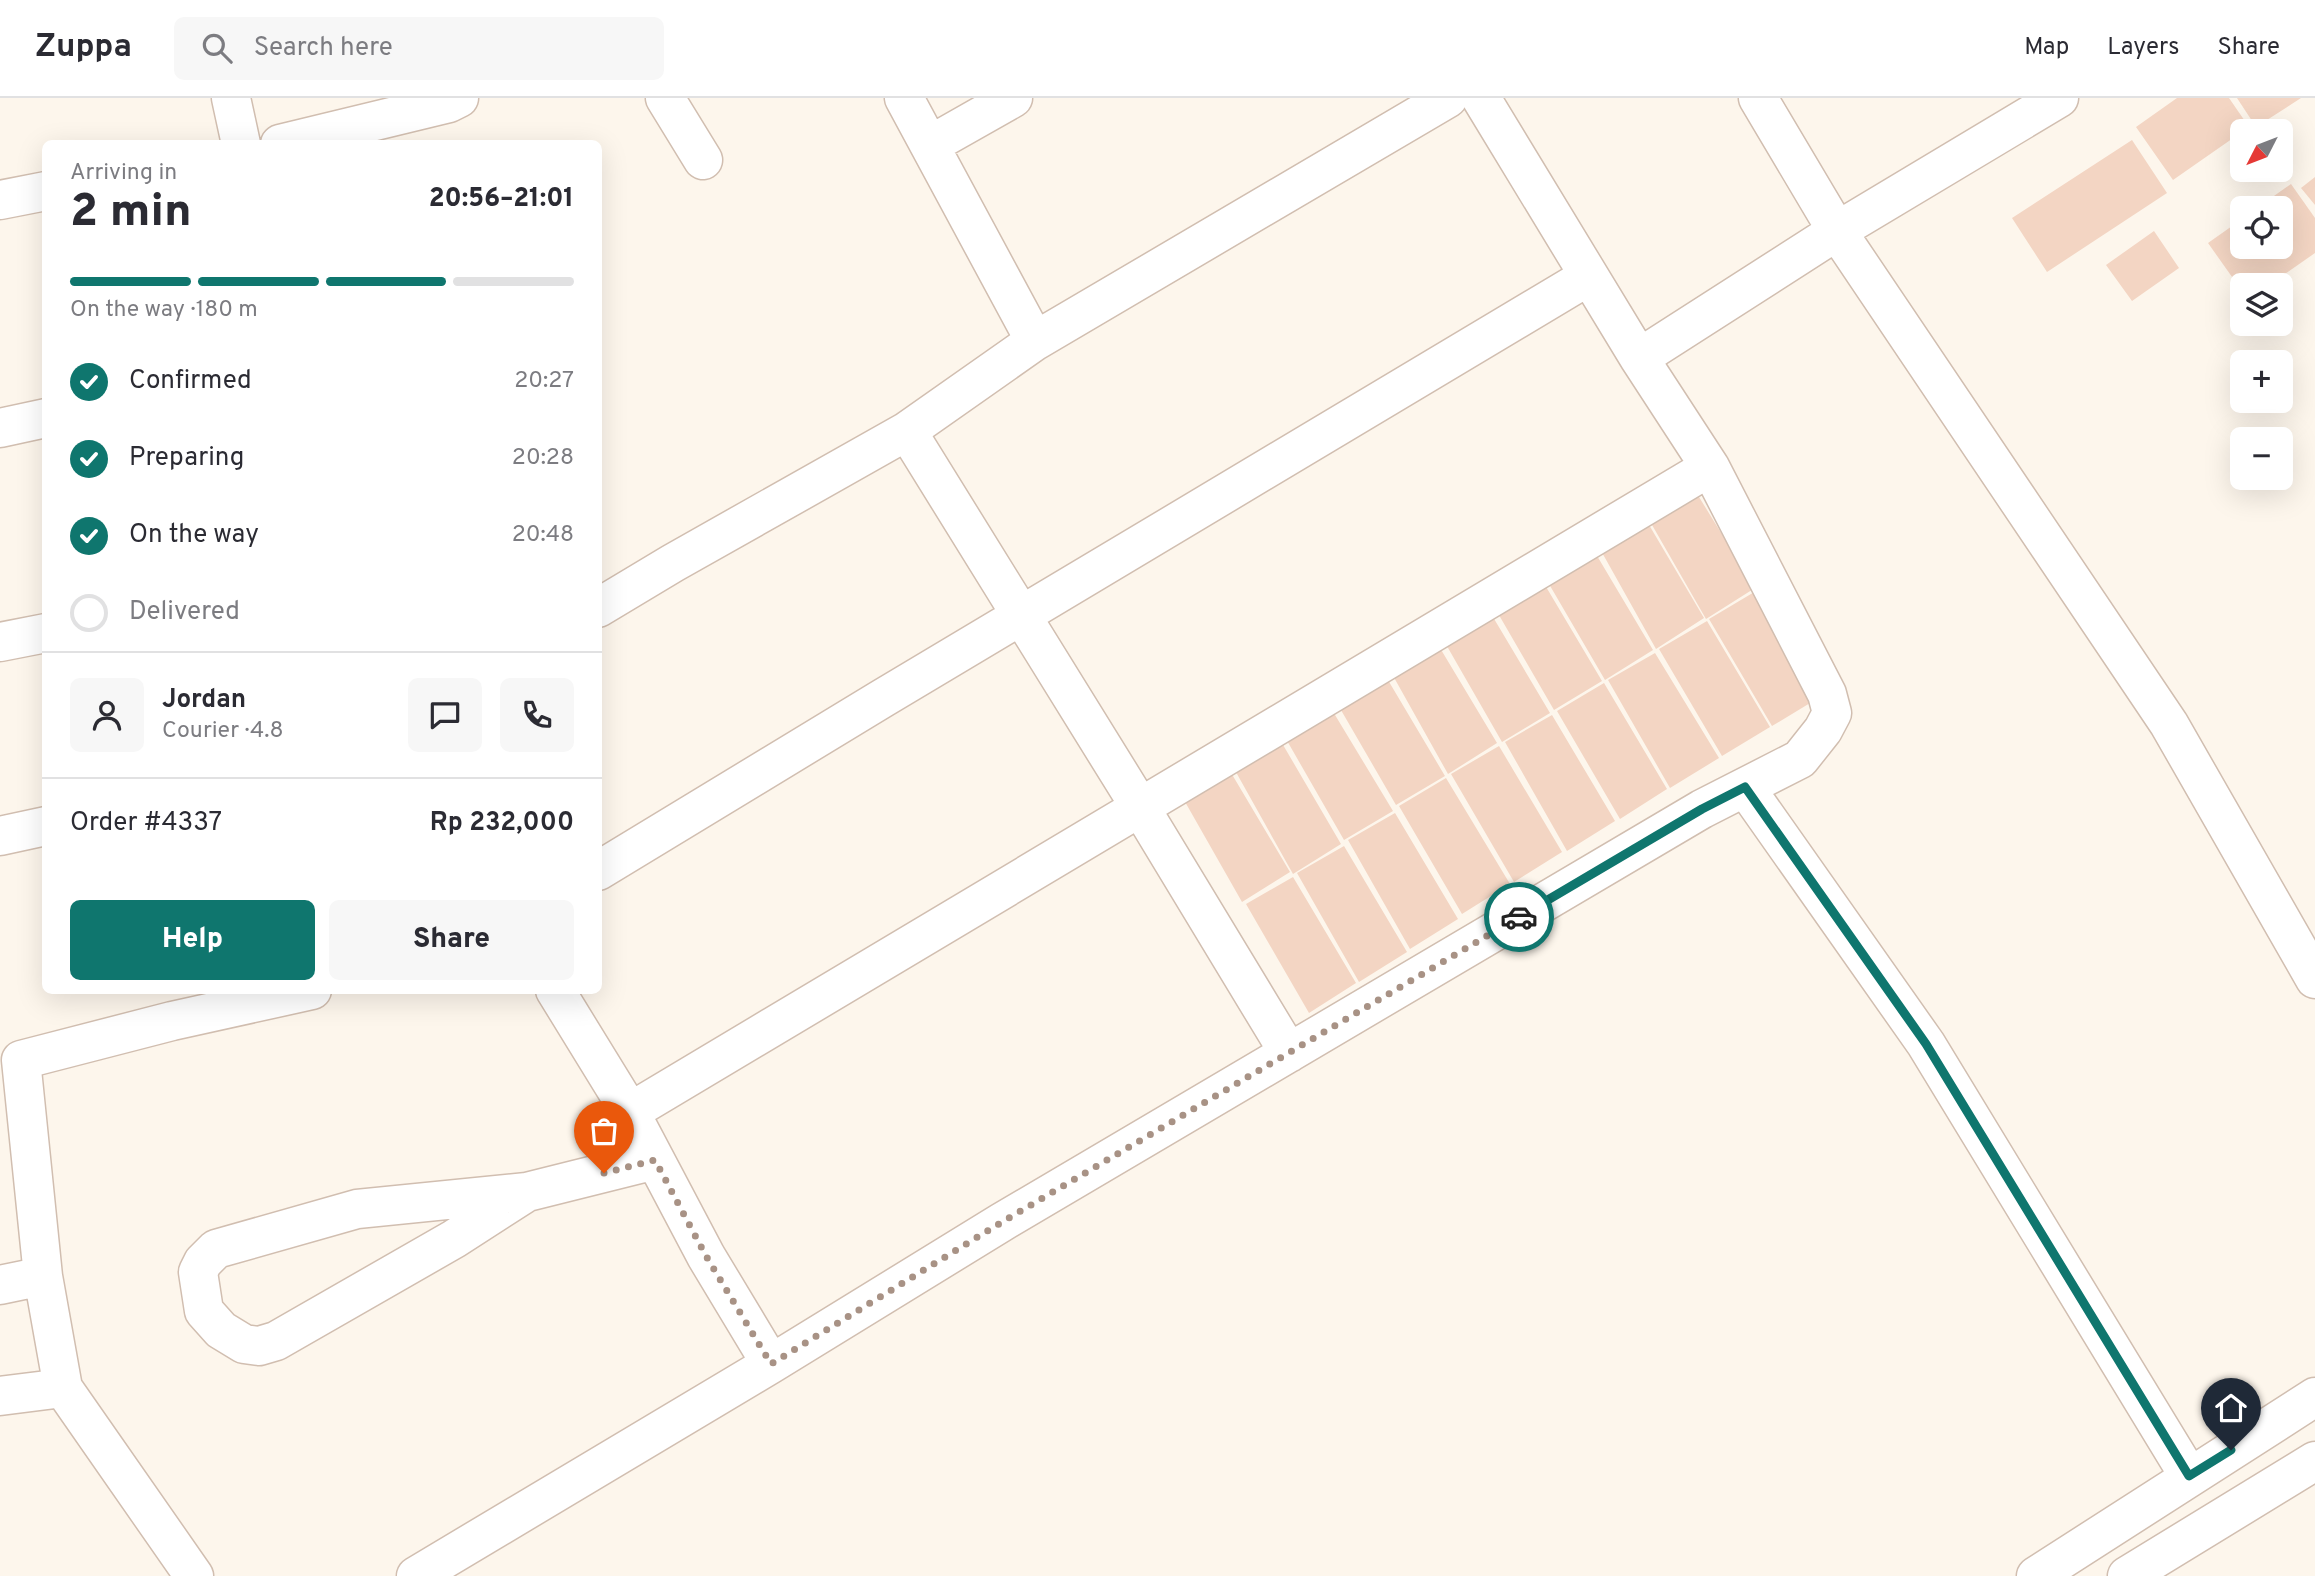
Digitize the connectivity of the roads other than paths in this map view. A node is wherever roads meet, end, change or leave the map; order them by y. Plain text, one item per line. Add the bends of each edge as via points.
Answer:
1 (231, 98) edge
2 (459, 98) edge
3 (665, 98) edge
4 (904, 98) edge
5 (1013, 98) edge
6 (1448, 98) edge
7 (1481, 98) edge
8 (1758, 98) edge
9 (2059, 98) edge
10 (2012, 110) edge
11 (240, 140) edge
12 (296, 140) edge
13 (930, 145) junction
14 (703, 160) dead end
15 (42, 192) edge
16 (0, 201) edge
17 (1837, 231) junction
18 (1589, 276) junction
19 (1035, 341) junction
20 (1639, 358) junction
21 (42, 419) edge
22 (0, 428) edge
23 (907, 431) junction
24 (1710, 467) junction
25 (602, 606) edge
26 (1020, 617) junction
27 (42, 634) edge
28 (0, 642) edge
29 (1745, 787) junction
30 (1140, 807) junction
31 (42, 827) edge
32 (0, 836) edge
33 (602, 869) edge
34 (2315, 979) edge
35 (294, 994) edge
36 (557, 994) edge
37 (1289, 1053) junction
38 (10, 1061) edge
39 (630, 1112) junction
40 (655, 1160) junction
41 (527, 1192) junction
42 (43, 1276) junction
43 (0, 1285) edge
44 (771, 1364) junction
45 (62, 1388) junction
46 (0, 1396) edge
47 (2315, 1397) edge
48 (2315, 1461) edge
49 (2189, 1476) junction
50 (2152, 1570) edge
51 (194, 1576) edge
52 (416, 1576) edge
53 (2036, 1576) edge

1 - 11 street
2 - 12 street
3 - 14 street
4 - 13 street
5 - 13 street
6 - 19 street
7 - 18 street
8 - 17 street
9 - 10 street
10 - 17 street
13 - 19 street
15 - 16 street
17 - 20 street
17 - 34 street via 2169,723
18 - 20 street
18 - 26 street
19 - 23 street
20 - 24 street
21 - 22 street
23 - 25 street
23 - 26 street
24 - 29 street via 1827,694 1832,713 1800,759
24 - 30 street
26 - 30 street
26 - 33 street
27 - 28 street
29 - 37 street
29 - 49 street via 1926,1044
30 - 37 street
30 - 39 street
31 - 32 street
35 - 38 street
36 - 39 street
37 - 44 street
38 - 42 street
39 - 40 street
40 - 41 street
40 - 44 street
41 - 41 street via 357,1209 216,1249 198,1272 204,1311 221,1330 244,1344 276,1341
42 - 43 street
42 - 45 street
44 - 52 street
45 - 46 street
45 - 51 street
47 - 49 street
48 - 50 street
49 - 53 street

